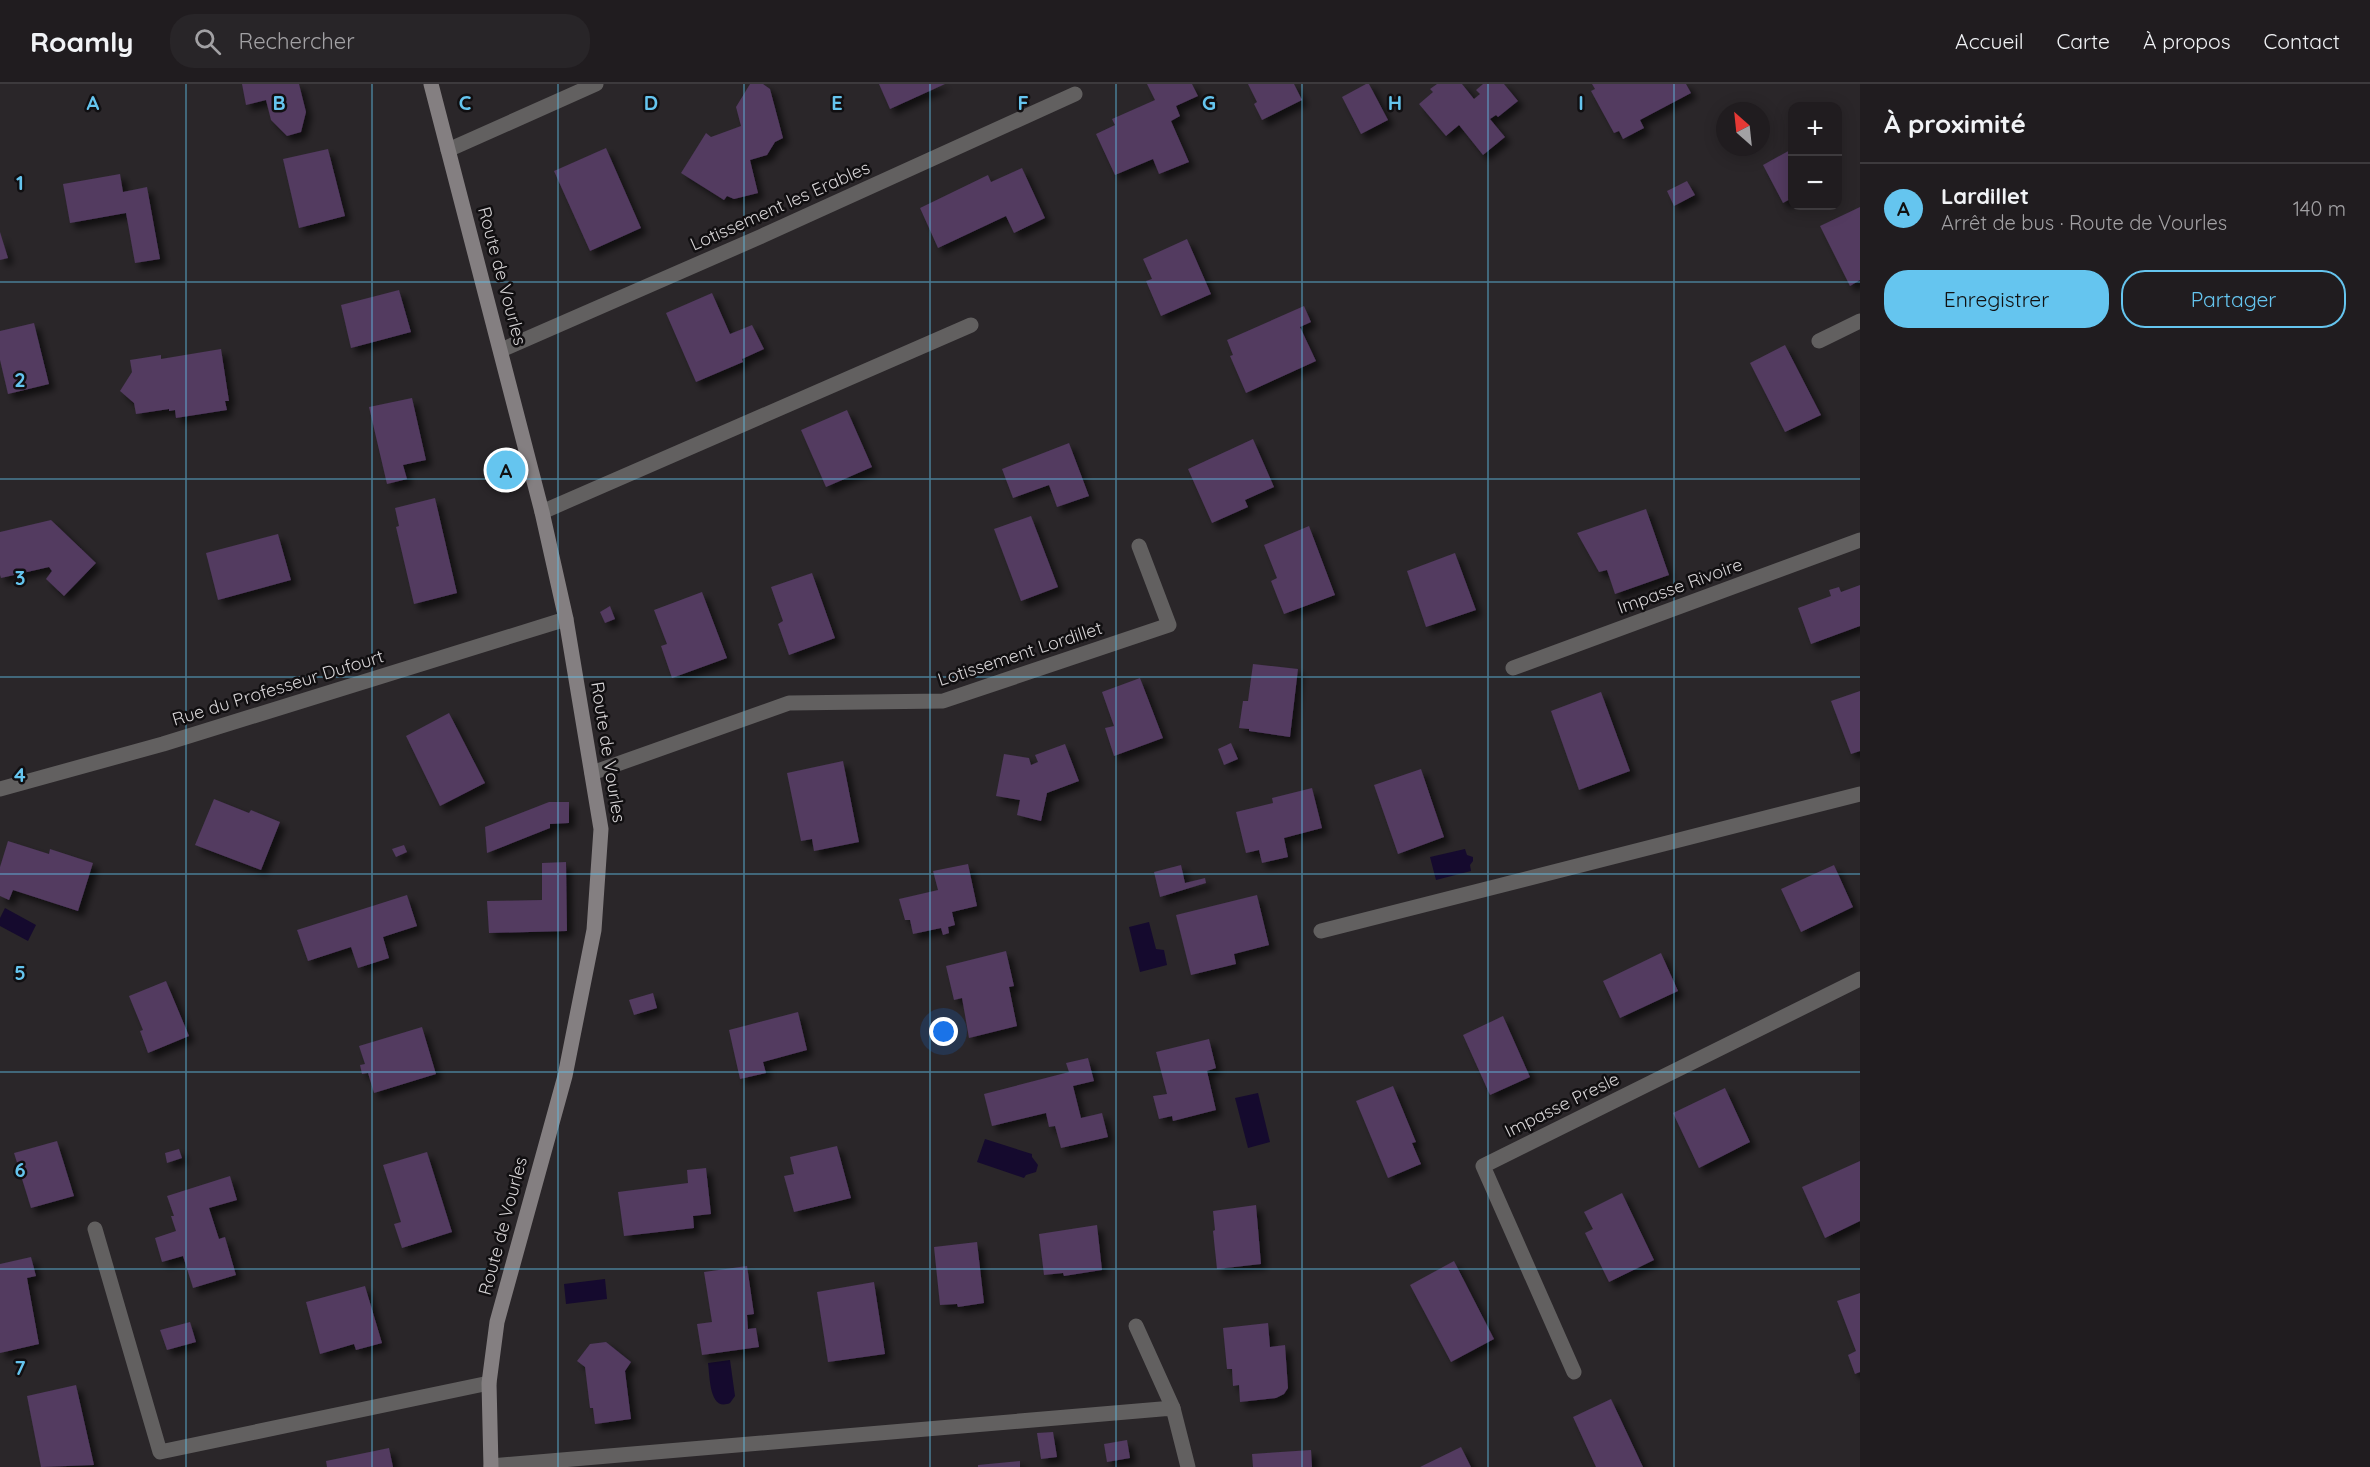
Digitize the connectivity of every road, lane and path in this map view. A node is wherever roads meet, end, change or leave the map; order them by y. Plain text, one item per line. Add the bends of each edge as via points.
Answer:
1 (431, 84) edge
2 (596, 84) edge
3 (1075, 94) dead end
4 (448, 150) junction
5 (1860, 321) edge
6 (971, 325) dead end
7 (1819, 341) dead end
8 (501, 350) junction
9 (542, 512) junction
10 (1860, 540) edge
11 (1139, 546) dead end
12 (566, 619) junction
13 (1513, 668) dead end
14 (592, 772) junction
15 (0, 789) edge
16 (1860, 794) edge
17 (1321, 931) dead end
18 (1860, 979) edge
19 (95, 1229) dead end
20 (1136, 1326) dead end
21 (1574, 1372) dead end
22 (489, 1383) junction
23 (1173, 1408) junction
24 (491, 1467) edge
25 (1188, 1467) edge

1 - 4 street, Route de Vourles
2 - 4 street
3 - 8 street, Lotissement les Erables
4 - 8 street, Route de Vourles
5 - 7 street
6 - 9 street
8 - 9 street, Route de Vourles
9 - 12 street, Route de Vourles
10 - 13 street, Impasse Rivoire
11 - 14 street, Lotissement Lordillet via 1169,625 943,701 789,703
12 - 14 street, Route de Vourles
12 - 15 street, Rue du Professeur Dufourt via 164,744
14 - 22 street, Route de Vourles via 601,829 594,930 565,1076 497,1322
16 - 17 street
18 - 21 street, Impasse Presle via 1483,1166
19 - 22 street via 160,1452
20 - 23 street
22 - 24 street, Route de Vourles
23 - 24 street
23 - 25 street

